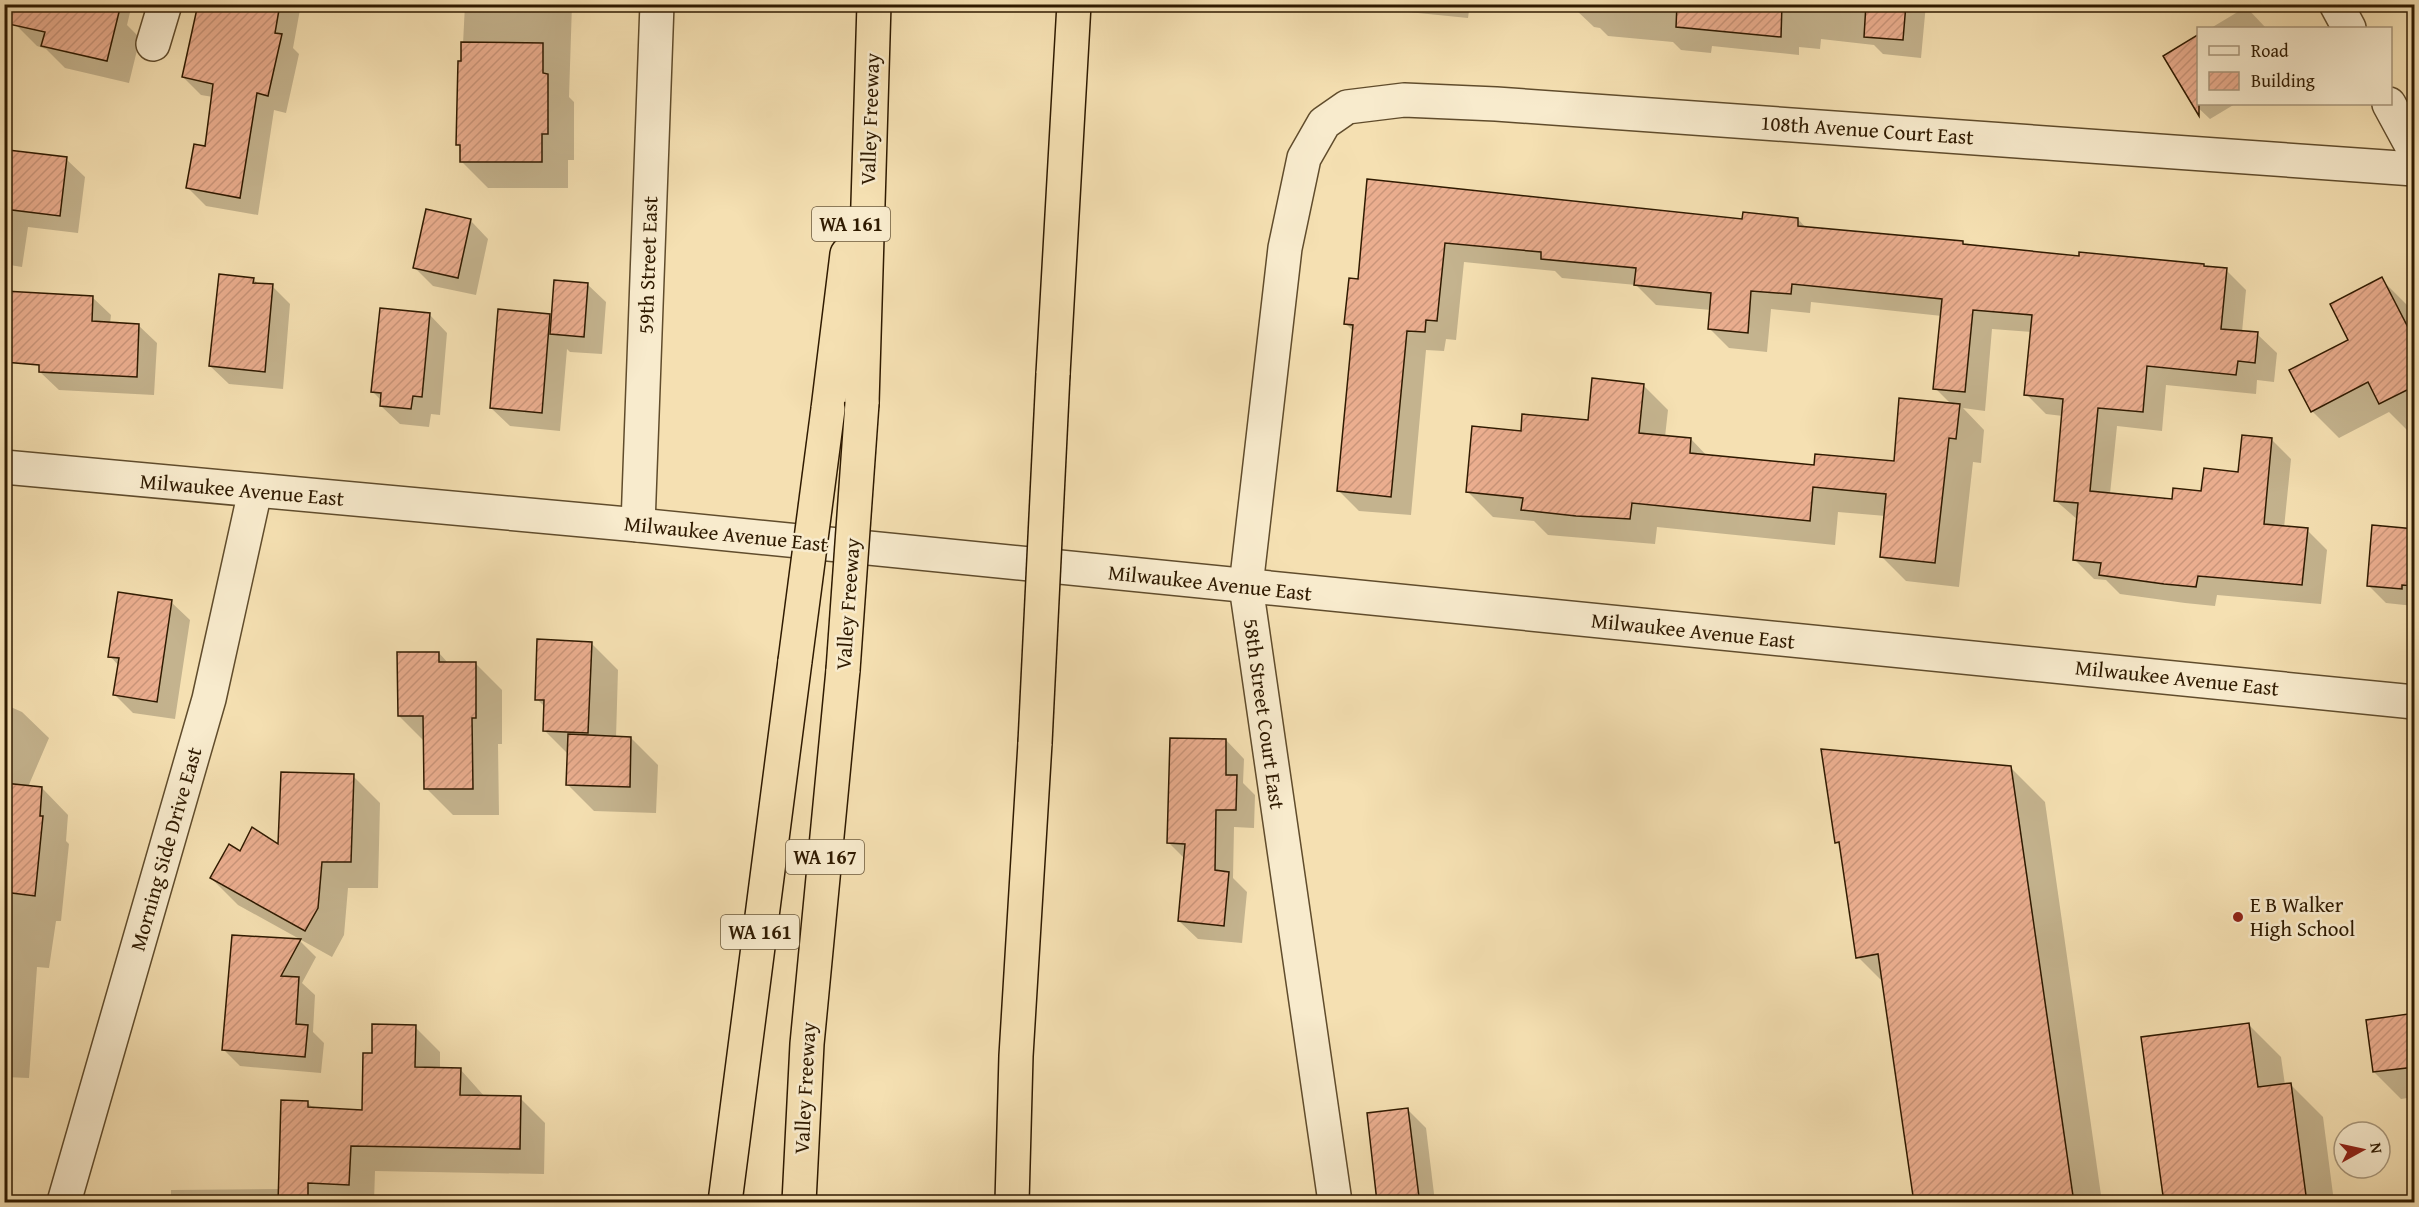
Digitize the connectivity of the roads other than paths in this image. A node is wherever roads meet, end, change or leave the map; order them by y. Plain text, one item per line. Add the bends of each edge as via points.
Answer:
1 (165, 4) edge
2 (657, 4) edge
3 (874, 4) edge
4 (1074, 4) edge
5 (2336, 4) edge
6 (2348, 27) edge
7 (873, 38) junction
8 (153, 44) dead end
9 (2390, 105) edge
10 (1324, 123) joint
11 (2415, 150) edge
12 (2415, 169) edge
13 (4, 467) edge
14 (255, 492) junction
15 (638, 525) junction
16 (1246, 586) junction
17 (2415, 702) edge
18 (64, 1203) edge
19 (725, 1203) edge
20 (799, 1203) edge
21 (1011, 1203) edge
22 (1335, 1203) edge

1 - 8 street
2 - 15 street, 59th Street East
3 - 7 highway, Valley Freeway / WA 161
4 - 21 highway, bridge
5 - 6 street
7 - 19 highway, WA 161, bridge
7 - 20 highway, Valley Freeway / WA 167, bridge via 862,404 843,670 807,1044
9 - 11 street
10 - 12 street, 108th Avenue Court East via 1347,107 1416,101
10 - 16 street, 58th Street Court East via 1304,158 1285,248
13 - 14 street, Milwaukee Avenue East
14 - 15 street, Milwaukee Avenue East
14 - 18 street, Morning Side Drive East via 209,699
15 - 16 street, Milwaukee Avenue East
16 - 17 street, Milwaukee Avenue East
16 - 22 street, 58th Street Court East

